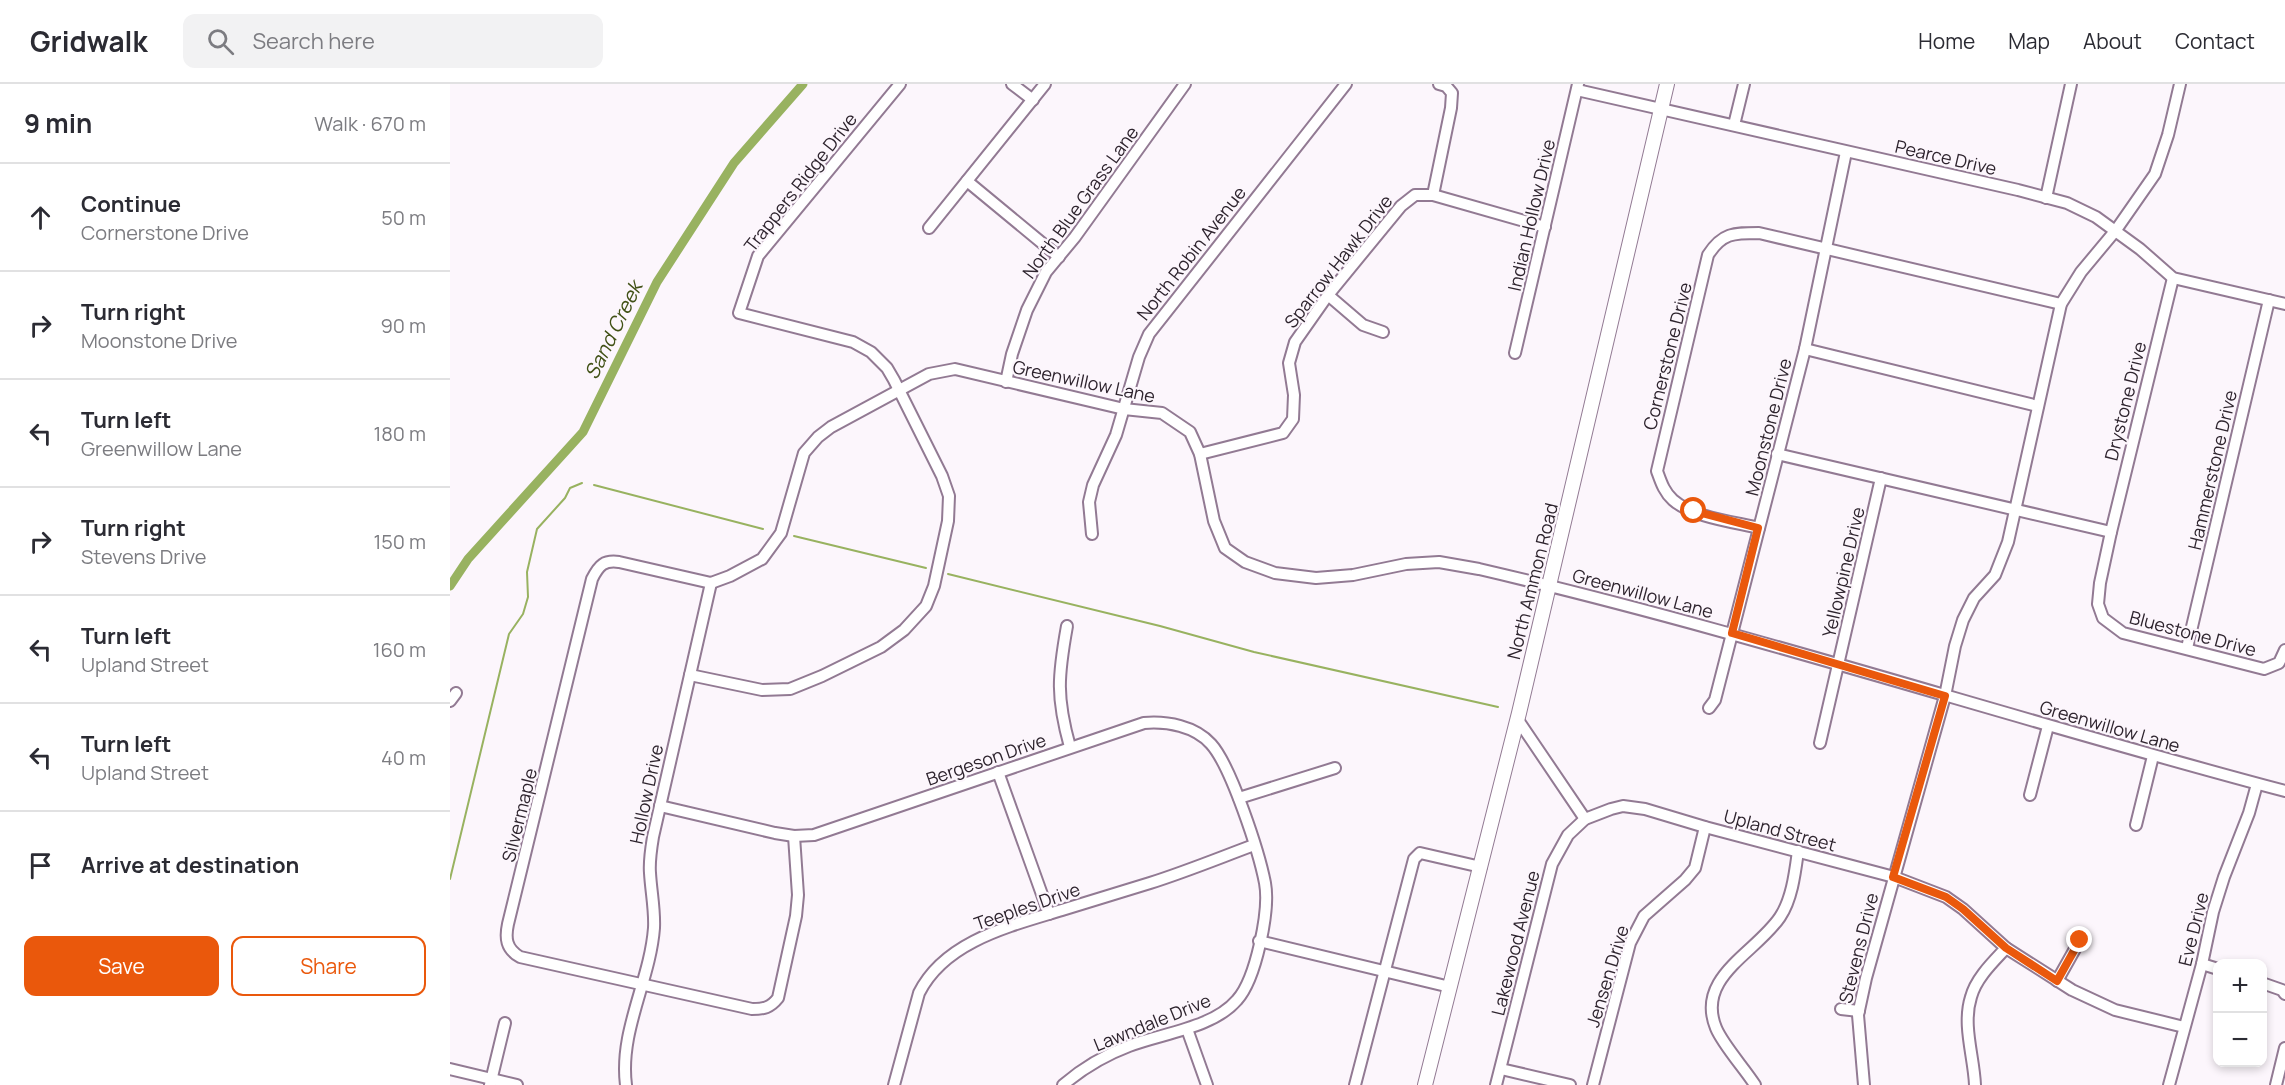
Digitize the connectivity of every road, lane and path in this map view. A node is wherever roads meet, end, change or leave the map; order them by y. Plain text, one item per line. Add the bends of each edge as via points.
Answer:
1 (900, 84) edge
2 (1012, 84) edge
3 (1045, 84) edge
4 (1185, 84) edge
5 (1346, 84) edge
6 (1439, 84) edge
7 (1667, 84) edge
8 (1744, 84) edge
9 (2071, 84) edge
10 (2180, 84) edge
11 (1578, 87) edge
12 (1033, 100) junction
13 (1662, 109) junction
14 (1734, 125) junction
15 (1846, 152) junction
16 (967, 181) junction
17 (1433, 195) junction
18 (2046, 198) junction
19 (1545, 227) junction
20 (929, 228) dead end
21 (2116, 230) junction
22 (1826, 248) junction
23 (1059, 257) junction
24 (2173, 278) junction
25 (1328, 295) junction
26 (2269, 300) junction
27 (2061, 304) junction
28 (2285, 304) edge
29 (1383, 332) dead end
30 (1805, 349) junction
31 (1515, 353) dead end
32 (1006, 382) junction
33 (899, 390) junction
34 (2038, 406) junction
35 (1124, 409) junction
36 (1200, 454) junction
37 (1777, 454) junction
38 (1881, 478) junction
39 (2014, 510) junction
40 (1758, 528) junction
41 (2110, 532) junction
42 (1092, 534) dead end
43 (711, 583) junction
44 (1550, 585) junction
45 (1067, 626) dead end
46 (1732, 633) junction
47 (2187, 648) junction
48 (2285, 650) edge
49 (1838, 666) junction
50 (690, 675) junction
51 (1945, 696) junction
52 (1709, 708) dead end
53 (1518, 720) junction
54 (2048, 726) junction
55 (1820, 743) dead end
56 (1070, 747) junction
57 (2153, 756) junction
58 (1335, 768) dead end
59 (998, 772) junction
60 (2257, 784) junction
61 (2285, 791) edge
62 (2030, 795) dead end
63 (1239, 798) junction
64 (660, 806) junction
65 (1585, 819) junction
66 (2136, 825) dead end
67 (1705, 827) junction
68 (794, 836) junction
69 (1254, 845) junction
70 (1798, 852) junction
71 (1481, 867) junction
72 (1893, 877) junction
73 (1049, 914) junction
74 (2080, 940) dead end
75 (1259, 941) junction
76 (2006, 948) junction
77 (2202, 964) junction
78 (2213, 968) edge
79 (1384, 971) junction
80 (2057, 981) junction
81 (641, 983) junction
82 (2267, 985) edge
83 (1450, 987) junction
84 (2285, 994) edge
85 (1841, 1009) dead end
86 (1859, 1011) junction
87 (505, 1023) dead end
88 (2184, 1027) junction
89 (1187, 1029) junction
90 (2285, 1048) edge
91 (450, 1069) edge
92 (1501, 1069) junction
93 (491, 1082) edge
94 (517, 1085) edge
95 (626, 1085) edge
96 (894, 1085) edge
97 (1063, 1085) edge
98 (1207, 1085) edge
99 (1355, 1085) edge
100 (1425, 1085) edge
101 (1496, 1085) edge
102 (1570, 1085) edge
103 (1593, 1085) edge
104 (1755, 1085) edge
105 (1864, 1085) edge
106 (1975, 1085) edge
107 (2169, 1085) edge
108 (2276, 1085) edge

1 - 33 street, Trappers Ridge Drive via 758,256 739,313 853,342 871,352
2 - 12 street
3 - 12 street
4 - 23 street, North Blue Grass Lane
5 - 35 street, North Robin Avenue via 1149,334
6 - 17 street via 1452,93
7 - 13 main road, North Ammon Road
8 - 14 street
9 - 18 street
10 - 21 street, Stevens Drive via 2155,174
11 - 13 street, Pearce Drive
11 - 19 street, Indian Hollow Drive
12 - 16 street
13 - 14 street, Pearce Drive
13 - 44 main road, North Ammon Road
14 - 15 street, Pearce Drive
15 - 18 street, Pearce Drive
15 - 22 street, Moonstone Drive
16 - 20 street
16 - 23 street
17 - 19 street
17 - 25 street, Sparrow Hawk Drive via 1415,195 1401,206
18 - 21 street, Pearce Drive via 2067,203
19 - 31 street, Indian Hollow Drive
21 - 24 street, Pearce Drive
21 - 27 street, Stevens Drive via 2081,272
22 - 27 street
22 - 30 street, Moonstone Drive
22 - 40 street, Cornerstone Drive via 1759,233 1734,232 1717,242 1708,255 1657,471 1662,487 1673,500 1694,511
23 - 32 street, North Blue Grass Lane via 1046,272 1027,310
24 - 26 street, Pearce Drive
24 - 41 street, Drystone Drive
25 - 29 street via 1363,325
25 - 36 street, Sparrow Hawk Drive via 1295,342 1289,363 1293,419 1284,432
26 - 28 street, Pearce Drive
26 - 47 street, Hammerstone Drive
27 - 34 street, Stevens Drive
30 - 34 street
30 - 37 street, Moonstone Drive
32 - 33 street, Greenwillow Lane via 956,369 929,374
32 - 35 street, Greenwillow Lane
33 - 43 street, Greenwillow Lane via 818,437 804,453 787,517 774,545 762,559
33 - 50 street, Trappers Ridge Drive via 949,496 948,521 926,606 881,647 790,689 762,690
34 - 39 street, Stevens Drive
35 - 36 street, Greenwillow Lane via 1162,414 1190,432
35 - 42 street, North Robin Avenue via 1093,485 1089,502
36 - 44 street, Greenwillow Lane via 1214,521 1225,548 1245,562 1275,573 1316,578 1439,562
37 - 38 street
37 - 40 street, Moonstone Drive
38 - 39 street
38 - 49 street, Yellowpine Drive
39 - 41 street
39 - 51 street, Stevens Drive via 2008,542 1995,575 1974,598 1963,620
40 - 46 street, Moonstone Drive
41 - 47 street, Bluestone Drive via 2098,604 2103,618 2123,633
43 - 50 street, Hollow Drive
43 - 81 street, Silvermaple via 608,561 598,567 506,935 512,952 520,957
44 - 46 street, Greenwillow Lane
44 - 53 main road, North Ammon Road
45 - 56 street via 1059,700
46 - 49 street, Greenwillow Lane
46 - 52 street, Moonstone Drive via 1715,700
47 - 48 street, Bluestone Drive via 2264,669 2279,663
49 - 51 street, Greenwillow Lane
49 - 55 street, Yellowpine Drive
50 - 64 street, Hollow Drive
51 - 54 street, Greenwillow Lane
51 - 72 street, Stevens Drive
53 - 65 street
53 - 71 main road, North Ammon Road
54 - 57 street, Greenwillow Lane
54 - 62 street
56 - 59 street, Bergeson Drive
56 - 63 street, Bergeson Drive via 1144,723 1167,723 1195,731 1221,756
57 - 60 street, Greenwillow Lane
57 - 66 street
58 - 63 street
59 - 68 street, Bergeson Drive via 814,834
59 - 73 street
60 - 61 street, Greenwillow Lane
60 - 77 street, Eve Drive via 2224,877
63 - 69 street, Bergeson Drive
64 - 68 street, Bergeson Drive
64 - 81 street, Hollow Drive via 650,854 654,927
65 - 67 street, Upland Street via 1623,806
65 - 92 street, Lakewood Avenue via 1568,835 1552,864
67 - 70 street, Upland Street
67 - 103 street, Jensen Drive via 1695,868 1644,916 1634,936
68 - 81 street, Silvermaple via 796,916 778,998 772,1006 752,1009
69 - 73 street, Teeples Drive
69 - 75 street, Lawndale Drive via 1265,884
70 - 72 street, Upland Street
70 - 104 street via 1781,915 1767,935 1722,975 1712,996 1717,1030
71 - 79 street via 1420,853 1413,859
71 - 83 main road, North Ammon Road
72 - 76 street, Upland Street via 1946,897
72 - 86 street, Stevens Drive
73 - 96 street, Teeples Drive via 981,938 941,964 926,980
74 - 80 street
75 - 79 street
75 - 89 street, Lawndale Drive via 1247,984 1238,999 1228,1009
76 - 80 street, Upland Street
76 - 106 street via 1971,995 1969,1033
77 - 78 street
77 - 88 street, Eve Drive
79 - 83 street
79 - 99 street
80 - 88 street, Upland Street via 2115,1010
81 - 95 street, Hollow Drive via 628,1040
82 - 84 street
83 - 100 main road, North Ammon Road
85 - 86 street
86 - 105 street, Stevens Drive
87 - 93 street
88 - 107 street, Eve Drive
89 - 97 street, Lawndale Drive via 1096,1060
89 - 98 street
90 - 108 street
91 - 93 street
92 - 101 street, Lakewood Avenue
92 - 102 street
93 - 94 street

